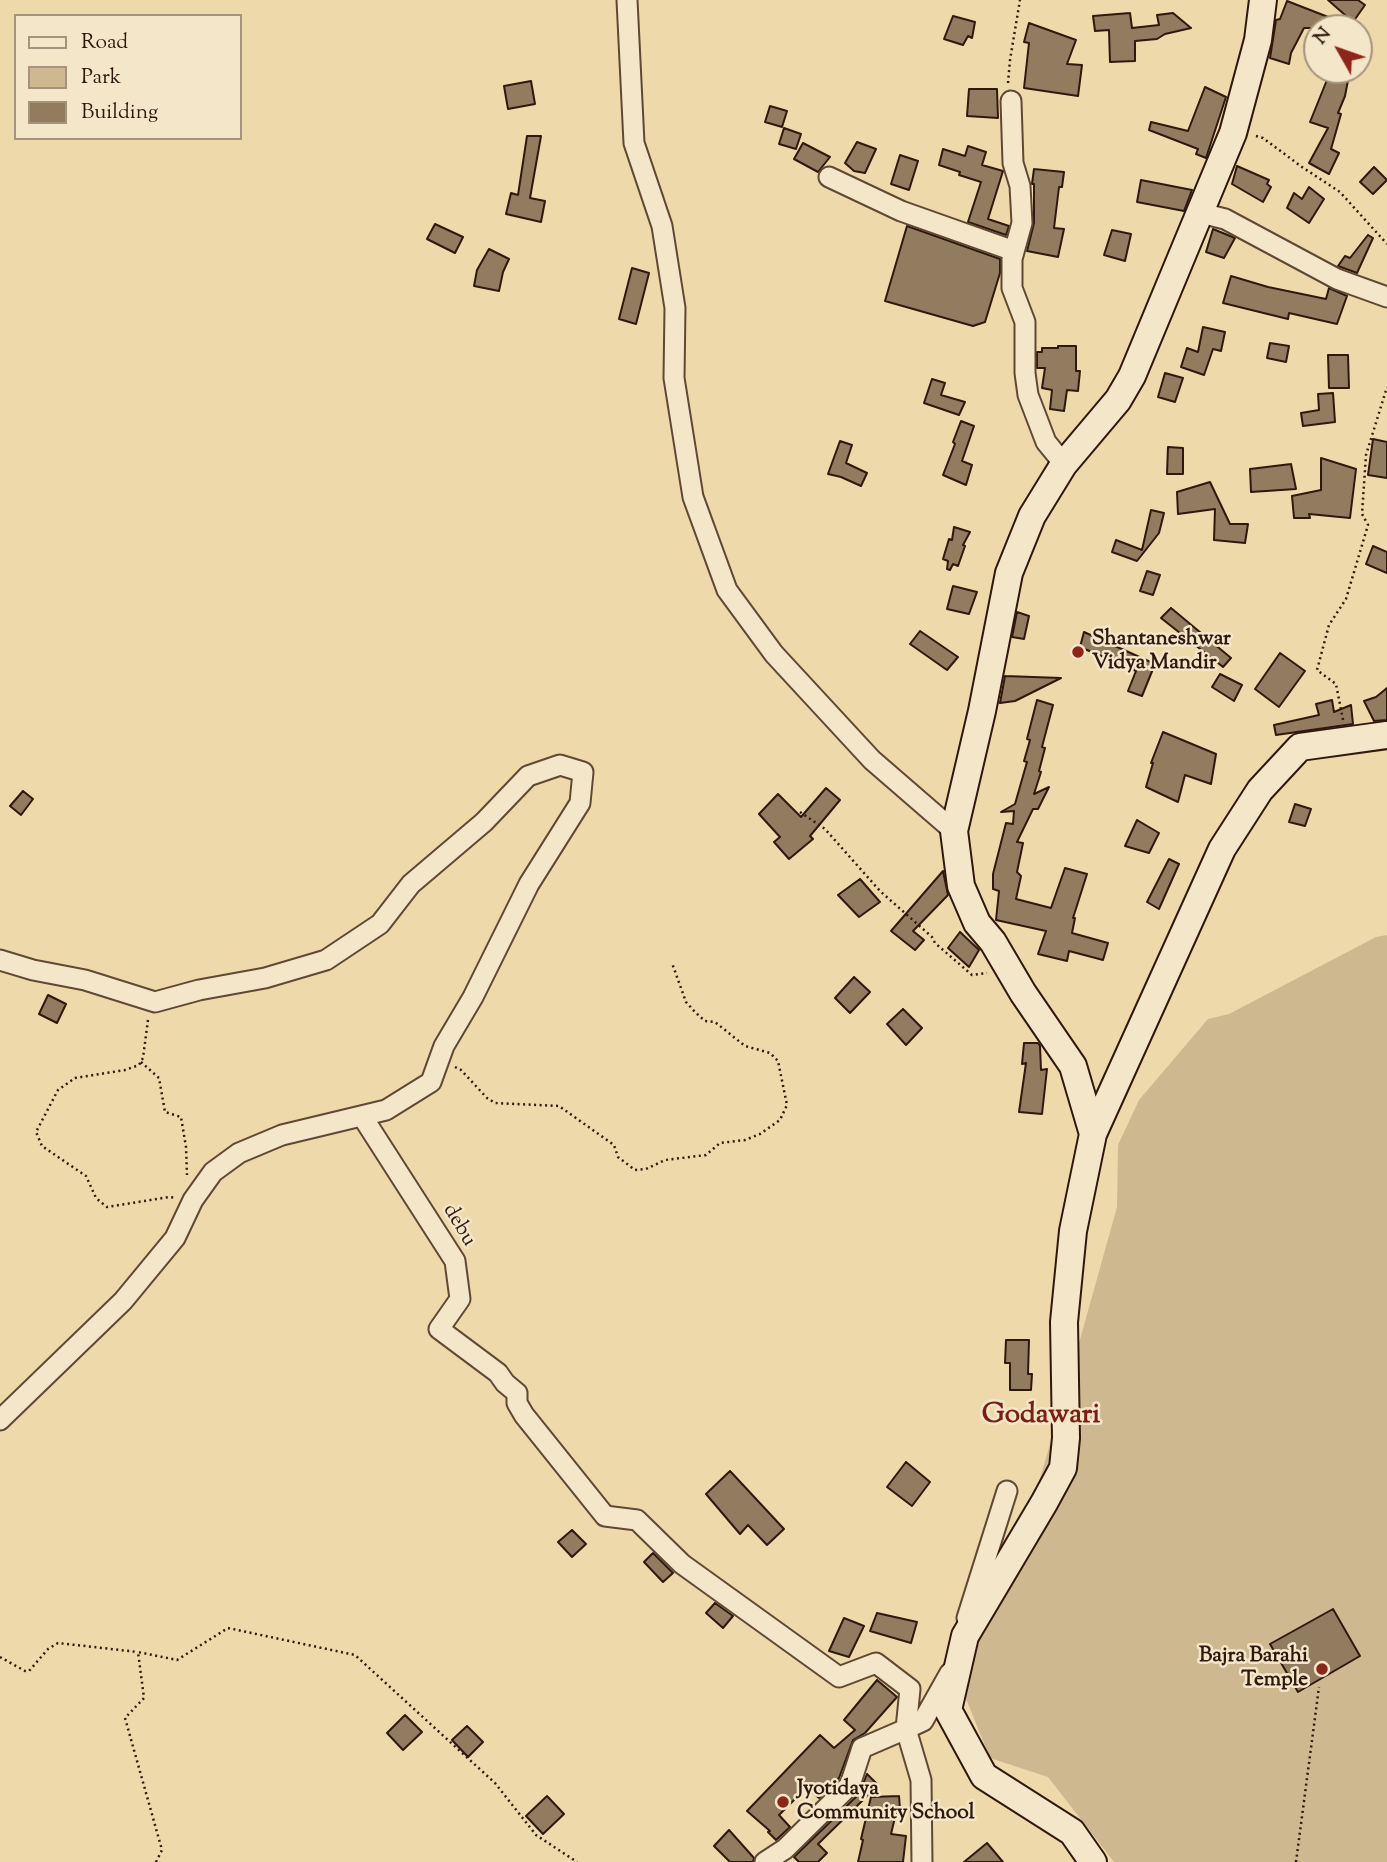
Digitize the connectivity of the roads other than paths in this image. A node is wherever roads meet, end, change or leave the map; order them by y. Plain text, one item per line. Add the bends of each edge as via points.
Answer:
1 (627, 0) edge
2 (1263, 0) edge
3 (1011, 101) road end
4 (829, 177) dead end
5 (1201, 213) junction
6 (1014, 251) junction
7 (1387, 297) edge
8 (1064, 464) junction
9 (1387, 735) edge
10 (954, 831) junction
11 (0, 960) edge
12 (362, 1116) junction
13 (1093, 1134) junction
14 (0, 1420) edge
15 (1007, 1491) dead end
16 (906, 1729) junction
17 (765, 1862) edge
18 (922, 1862) edge
19 (1093, 1862) edge

1 - 10 street via 634,143 662,226 675,308 674,378 693,497 727,590 774,654 872,760
2 - 5 street via 1258,40 1233,133
3 - 6 street via 1013,163 1020,186 1022,223
4 - 6 street via 901,211
5 - 7 street via 1225,219 1337,279
5 - 8 street via 1132,376 1118,400
6 - 8 street via 1012,288 1025,322 1028,395 1046,442
8 - 10 street via 1032,516 1009,573
9 - 13 street via 1300,747 1260,790 1222,849
10 - 13 street via 961,886 977,923 1073,1066
11 - 12 street via 85,979 155,1002 326,960 380,924 411,884 484,822 528,776 560,765 583,772 580,803 529,884 444,1046 431,1082 386,1110
12 - 14 street via 282,1135 239,1153 213,1172 191,1200 175,1238 123,1301
12 - 16 street, debu via 455,1261 460,1299 439,1329 517,1393 524,1415 605,1516 637,1520 682,1564 839,1677 876,1663 910,1689
13 - 19 street via 1073,1231 1064,1322 1063,1468 965,1636 948,1710 984,1776 1072,1832
15 - 16 street via 950,1673 923,1721
16 - 17 street via 862,1748 850,1785 786,1849
16 - 18 street via 921,1780

